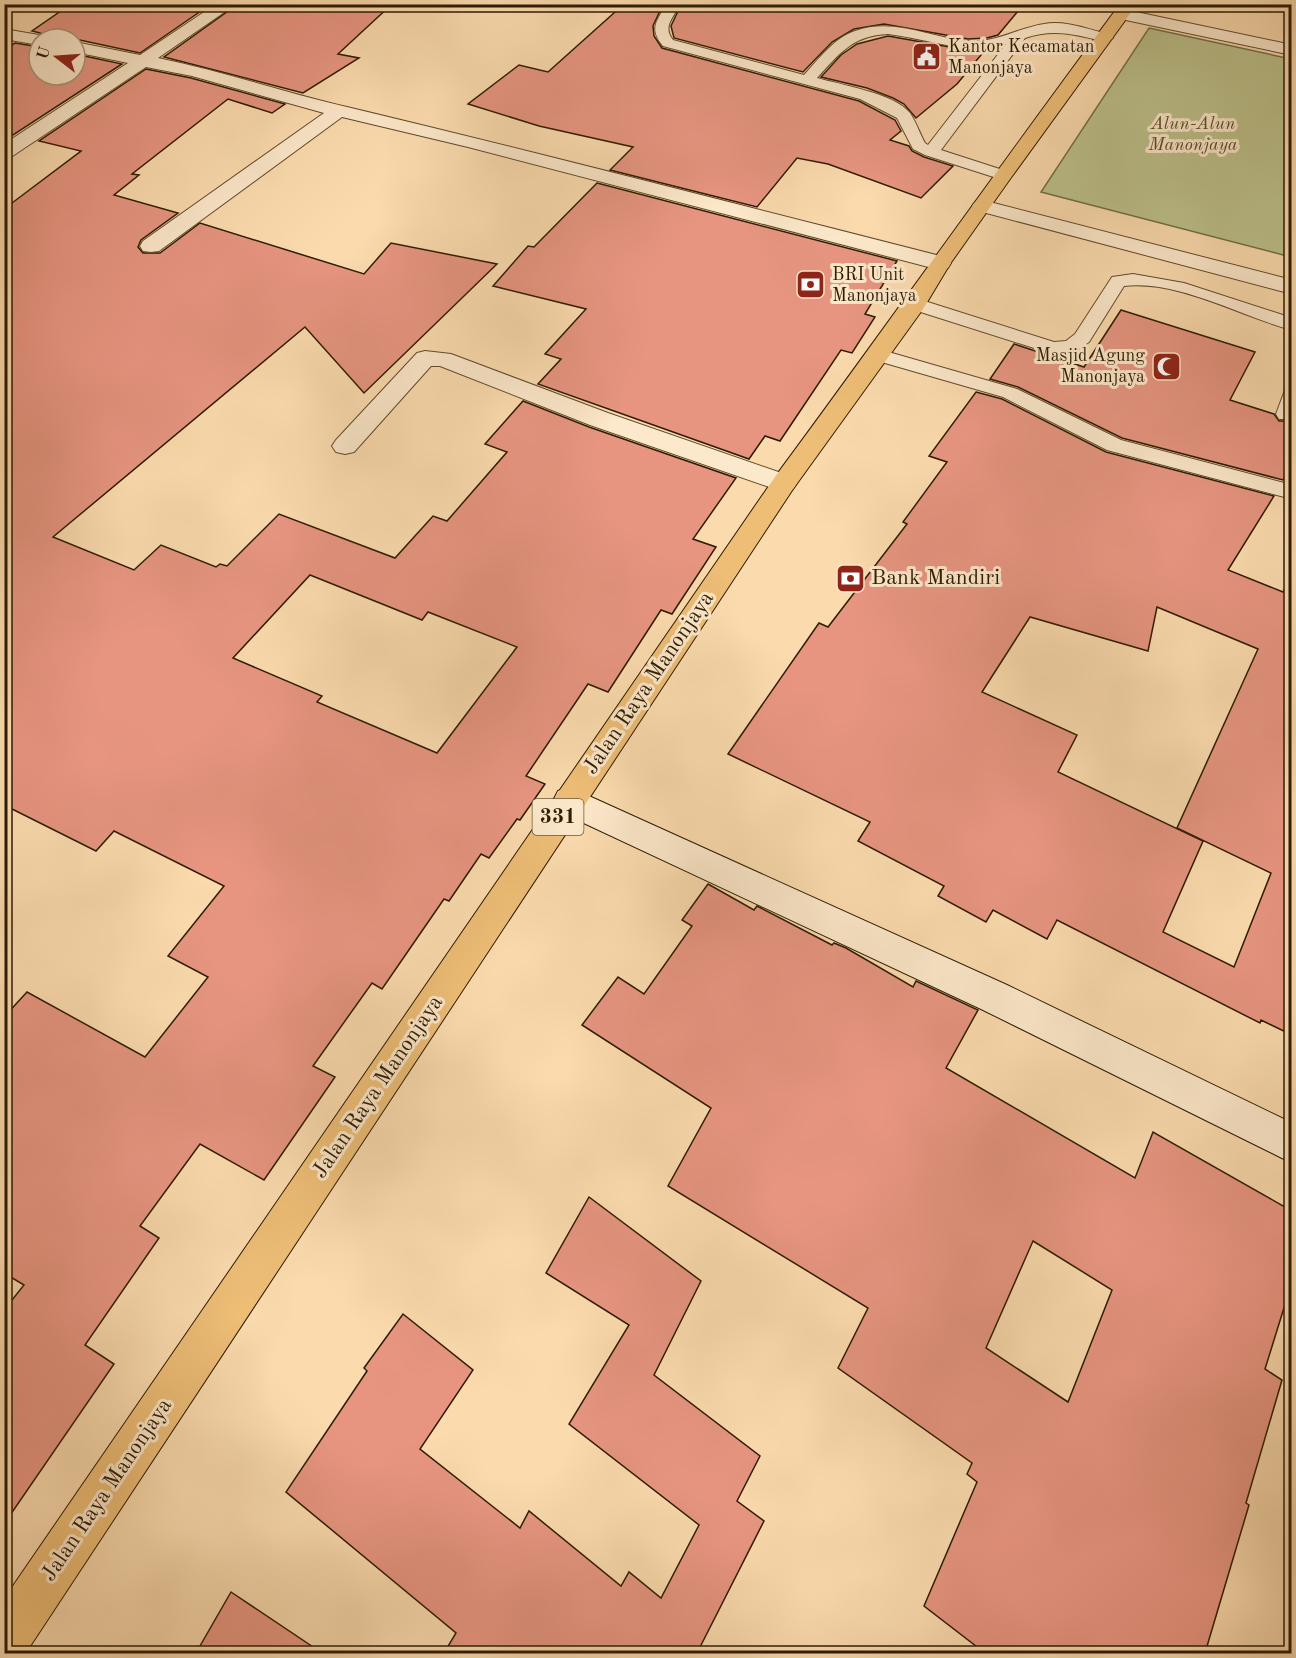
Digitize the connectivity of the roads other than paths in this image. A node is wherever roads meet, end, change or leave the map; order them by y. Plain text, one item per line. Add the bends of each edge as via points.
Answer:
1 (228, 4) edge
2 (670, 10) dead end
3 (1119, 19) edge
4 (4, 34) edge
5 (27, 38) edge
6 (1019, 38) junction
7 (87, 49) edge
8 (1292, 50) edge
9 (146, 60) junction
10 (807, 80) junction
11 (339, 111) junction
12 (931, 152) junction
13 (4, 153) edge
14 (1003, 175) junction
15 (982, 206) junction
16 (151, 246) dead end
17 (940, 263) junction
18 (1233, 271) junction
19 (1292, 287) edge
20 (1214, 298) junction
21 (915, 304) junction
22 (1292, 324) edge
23 (878, 354) junction
24 (345, 446) dead end
25 (784, 483) junction
26 (1292, 492) edge
27 (569, 801) junction
28 (1292, 1144) edge
29 (4, 1642) edge

1 - 9 street
2 - 10 lane via 660,27 660,34 668,43
3 - 6 lane via 1039,29
3 - 8 street
3 - 14 main road, Jalan Raya Manonjaya / 331
4 - 5 street
6 - 10 lane via 975,45 890,30 864,32 852,36
6 - 12 lane
7 - 9 street
9 - 11 street
9 - 13 street
10 - 12 lane via 889,105 903,115 919,146
11 - 16 street
11 - 17 street
12 - 14 lane
14 - 15 main road, Jalan Raya Manonjaya / 331
15 - 17 main road, Jalan Raya Manonjaya / 331
15 - 18 street
17 - 21 main road, Jalan Raya Manonjaya / 331
18 - 19 street
18 - 20 lane
20 - 21 lane via 1151,281 1118,281 1082,338 1071,346 1053,348
20 - 22 lane
21 - 23 main road, Jalan Raya Manonjaya / 331
23 - 25 main road, Jalan Raya Manonjaya / 331
23 - 26 lane via 1010,393 1114,445
24 - 25 street via 425,358 443,359 599,419
25 - 27 main road, Jalan Raya Manonjaya / 331
27 - 28 street via 994,996
27 - 29 main road, Jalan Raya Manonjaya / 331

